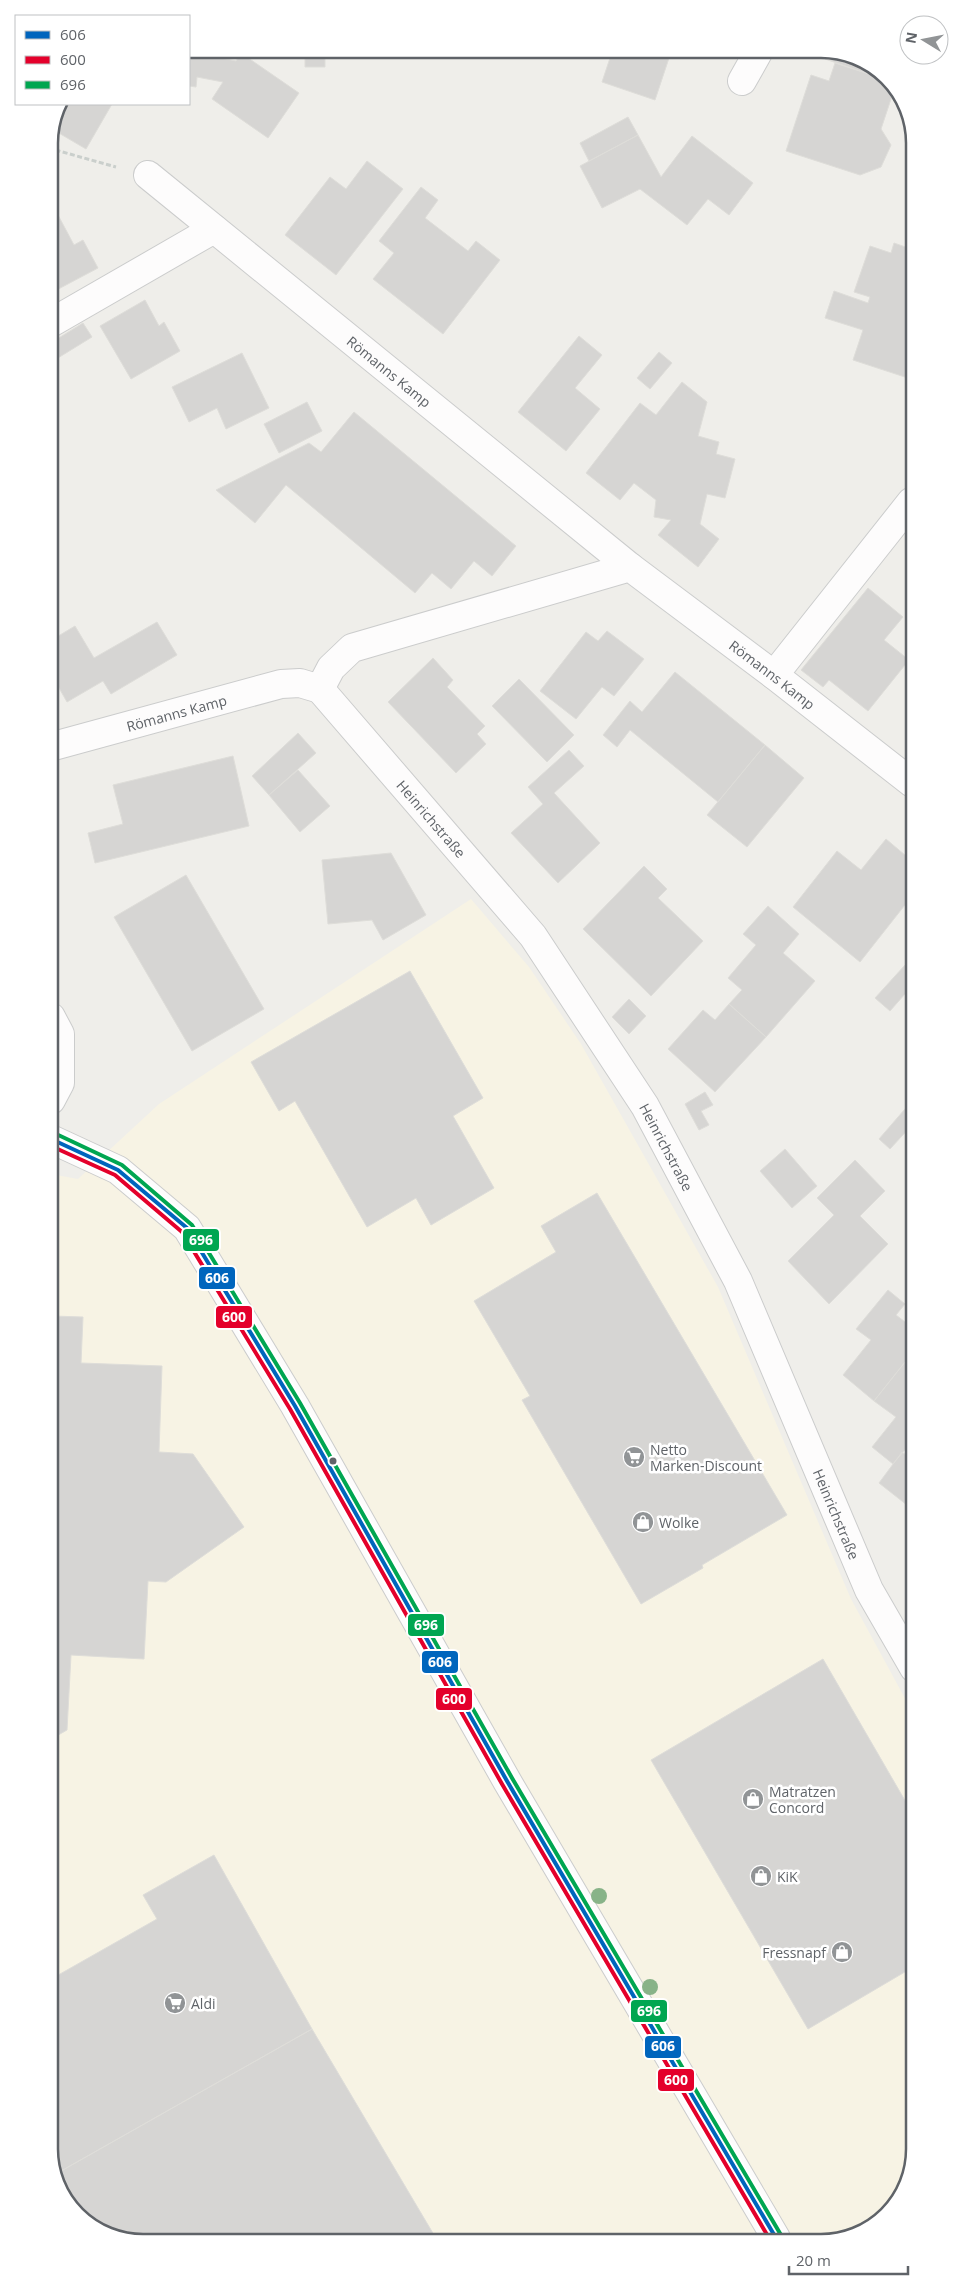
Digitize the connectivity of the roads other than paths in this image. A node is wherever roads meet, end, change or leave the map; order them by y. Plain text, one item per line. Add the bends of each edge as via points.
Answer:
1 (755, 58) edge
2 (742, 81) dead end
3 (148, 175) road end
4 (214, 229) junction
5 (58, 319) edge
6 (906, 508) edge
7 (630, 567) junction
8 (774, 675) junction
9 (320, 688) junction
10 (58, 745) edge
11 (906, 778) edge
12 (58, 1030) edge
13 (58, 1087) edge
14 (58, 1142) edge
15 (906, 1654) edge
16 (774, 2234) edge

1 - 2 street
3 - 4 street, Römanns Kamp
4 - 5 street
4 - 7 street, Römanns Kamp
6 - 8 street
7 - 8 street, Römanns Kamp
7 - 9 street via 352,648 331,668
8 - 11 street, Römanns Kamp
9 - 10 street, Römanns Kamp via 300,683 280,684
9 - 15 street, Heinrichstraße via 533,936 645,1106 738,1281 868,1590
12 - 13 street
14 - 16 street via 118,1170 187,1228 296,1406 507,1781

